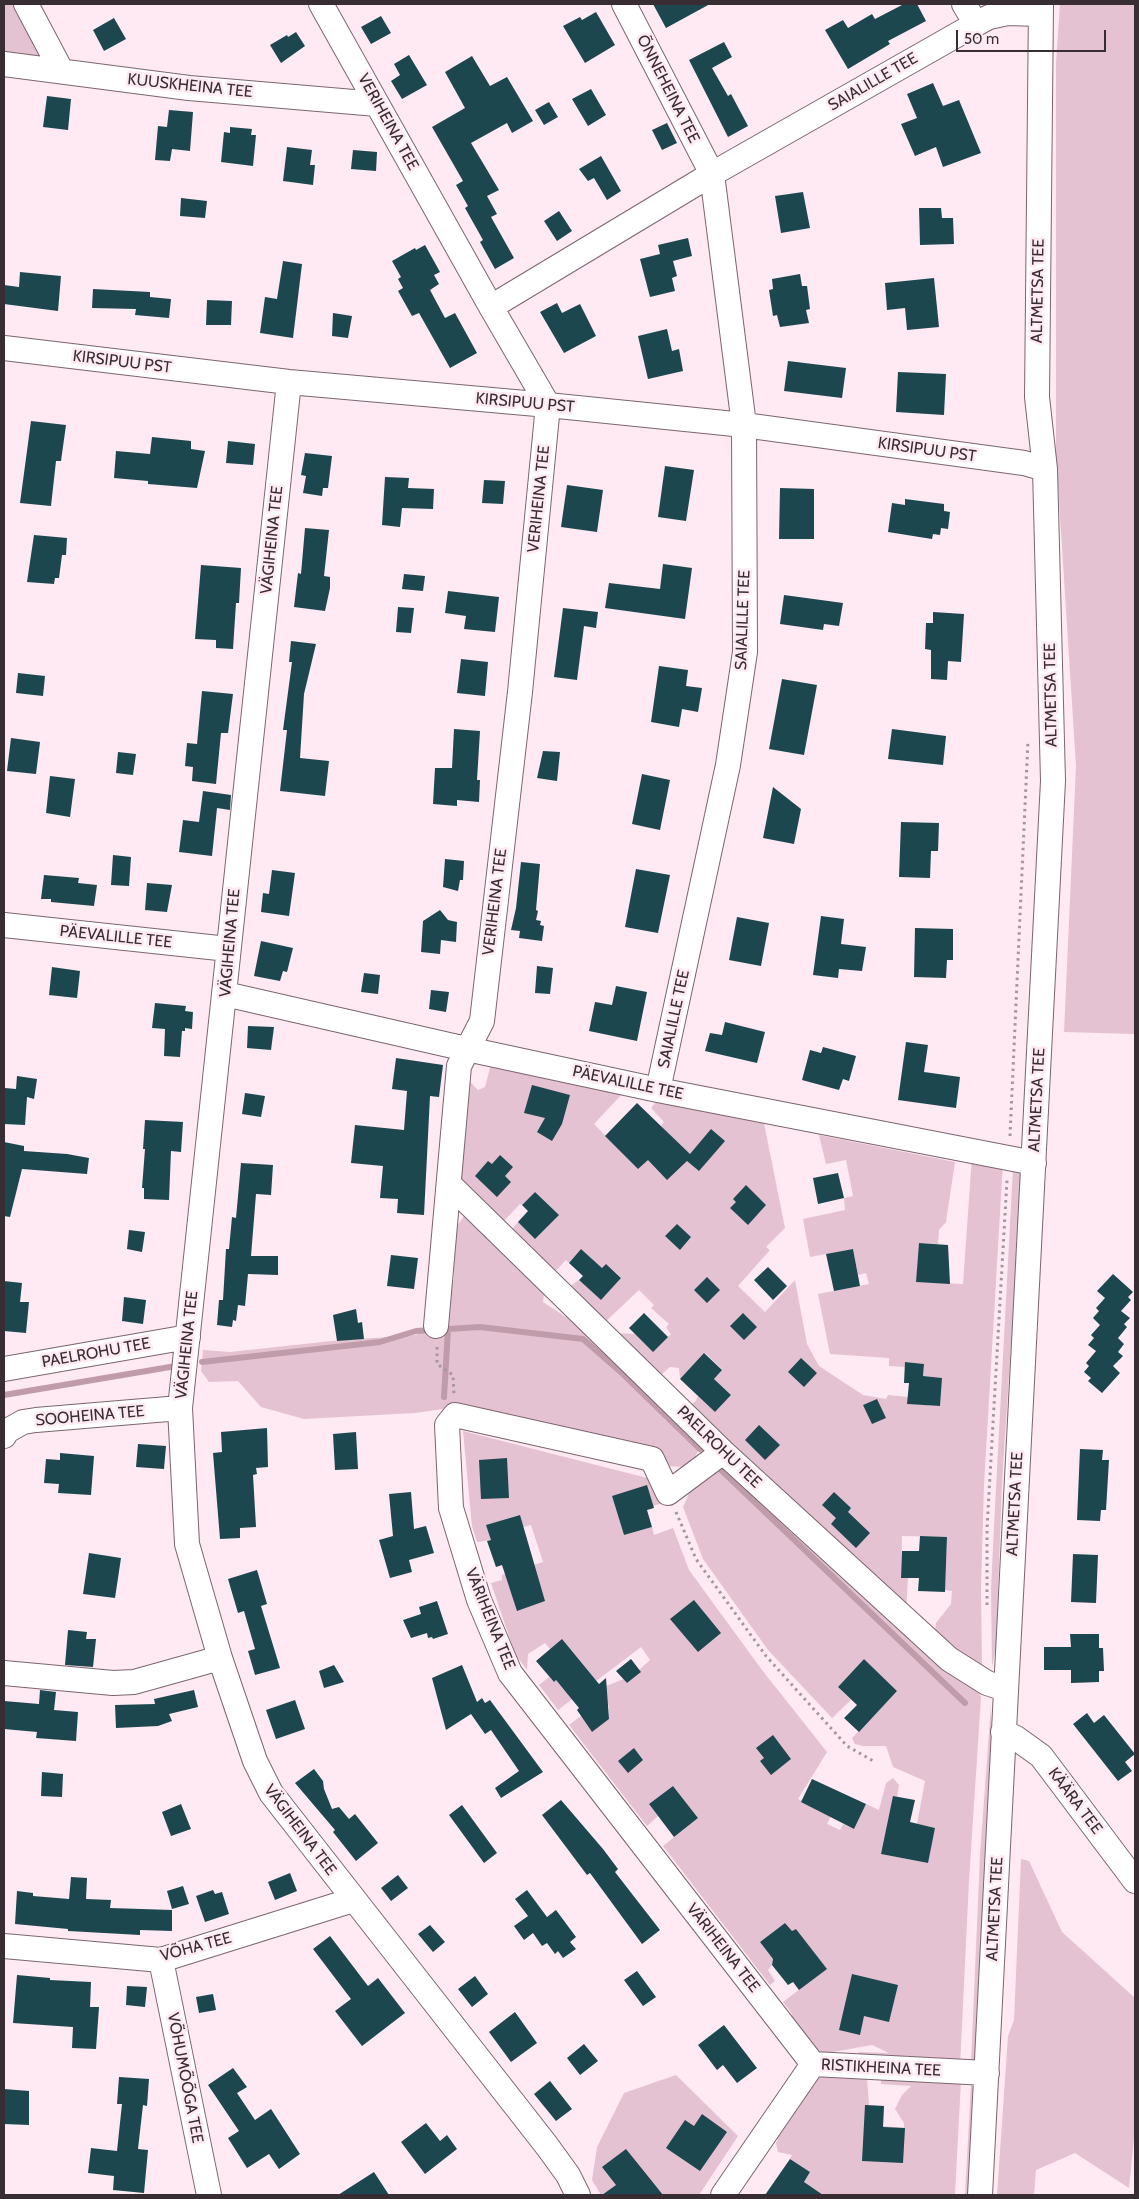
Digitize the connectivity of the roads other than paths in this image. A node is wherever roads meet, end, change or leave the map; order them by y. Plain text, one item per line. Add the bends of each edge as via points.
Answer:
1 (26, 4) edge
2 (322, 4) edge
3 (624, 4) edge
4 (1041, 9) edge
5 (970, 14) edge
6 (4, 64) edge
7 (60, 70) junction
8 (377, 104) junction
9 (712, 174) junction
10 (491, 307) junction
11 (4, 348) edge
12 (289, 382) junction
13 (548, 405) junction
14 (744, 425) junction
15 (1045, 469) junction
16 (4, 925) edge
17 (228, 949) junction
18 (225, 994) junction
19 (468, 1049) junction
20 (658, 1090) junction
21 (1034, 1163) junction
22 (449, 1184) junction
23 (437, 1335) road end
24 (188, 1337) junction
25 (4, 1369) edge
26 (180, 1408) junction
27 (4, 1436) edge
28 (724, 1452) junction
29 (220, 1658) junction
30 (4, 1673) edge
31 (1004, 1689) junction
32 (1003, 1732) junction
33 (1135, 1881) edge
34 (353, 1900) junction
35 (4, 1946) edge
36 (161, 1960) junction
37 (813, 2064) junction
38 (987, 2073) junction
39 (209, 2195) edge
40 (578, 2195) edge
41 (723, 2195) edge
42 (980, 2195) edge

1 - 7 street
2 - 8 street, VERIHEINA TEE
3 - 9 street, ÕNNEHEINA TEE
4 - 5 street, SAIALILLE TEE via 989,16
4 - 15 street, ALTMETSA TEE via 1037,397
5 - 9 street, SAIALILLE TEE
6 - 7 street, KUUSKHEINA TEE
7 - 8 street, KUUSKHEINA TEE via 189,88
8 - 10 street, VERIHEINA TEE
9 - 10 street, SAIALILLE TEE
9 - 14 street, SAIALILLE TEE
10 - 13 street, VERIHEINA TEE
11 - 12 street, KIRSIPUU PST
12 - 13 street, KIRSIPUU PST
12 - 17 street, VÄGIHEINA TEE
13 - 14 street, KIRSIPUU PST
13 - 19 street, VERIHEINA TEE via 520,692 482,1021
14 - 15 street, KIRSIPUU PST via 1024,463
14 - 20 street, SAIALILLE TEE via 745,652 728,765
15 - 21 street, ALTMETSA TEE via 1053,781
16 - 17 street, PÄEVALILLE TEE
17 - 18 street, VÄGIHEINA TEE
18 - 19 street, PÄEVALILLE TEE
18 - 24 street, VÄGIHEINA TEE
19 - 20 street, PÄEVALILLE TEE
19 - 22 street via 459,1066
20 - 21 street, PÄEVALILLE TEE
21 - 31 street, ALTMETSA TEE
22 - 23 street
22 - 28 street, PAELROHU TEE
24 - 25 street, PAELROHU TEE
24 - 26 street, VÄGIHEINA TEE
26 - 27 street, SOOHEINA TEE via 23,1422
26 - 29 street, VÄGIHEINA TEE via 188,1544
28 - 31 street, PAELROHU TEE via 949,1659 987,1683
28 - 37 street, VÄRIHEINA TEE via 668,1493 652,1460 455,1415 447,1425 452,1508 479,1600 510,1673
29 - 30 street via 134,1682
29 - 34 street, VÄGIHEINA TEE via 270,1793
31 - 32 street, ALTMETSA TEE
32 - 33 street, KÄÄRA TEE via 1041,1756
32 - 38 street, ALTMETSA TEE
34 - 36 street, VÕHA TEE
34 - 40 street, VÄGIHEINA TEE via 547,2146
35 - 36 street, VÕHA TEE
36 - 39 street, VÕHUMÕÕGA TEE
37 - 38 street, RISTIKHEINA TEE
37 - 41 street, RISTIKHEINA TEE
38 - 42 street, ALTMETSA TEE

